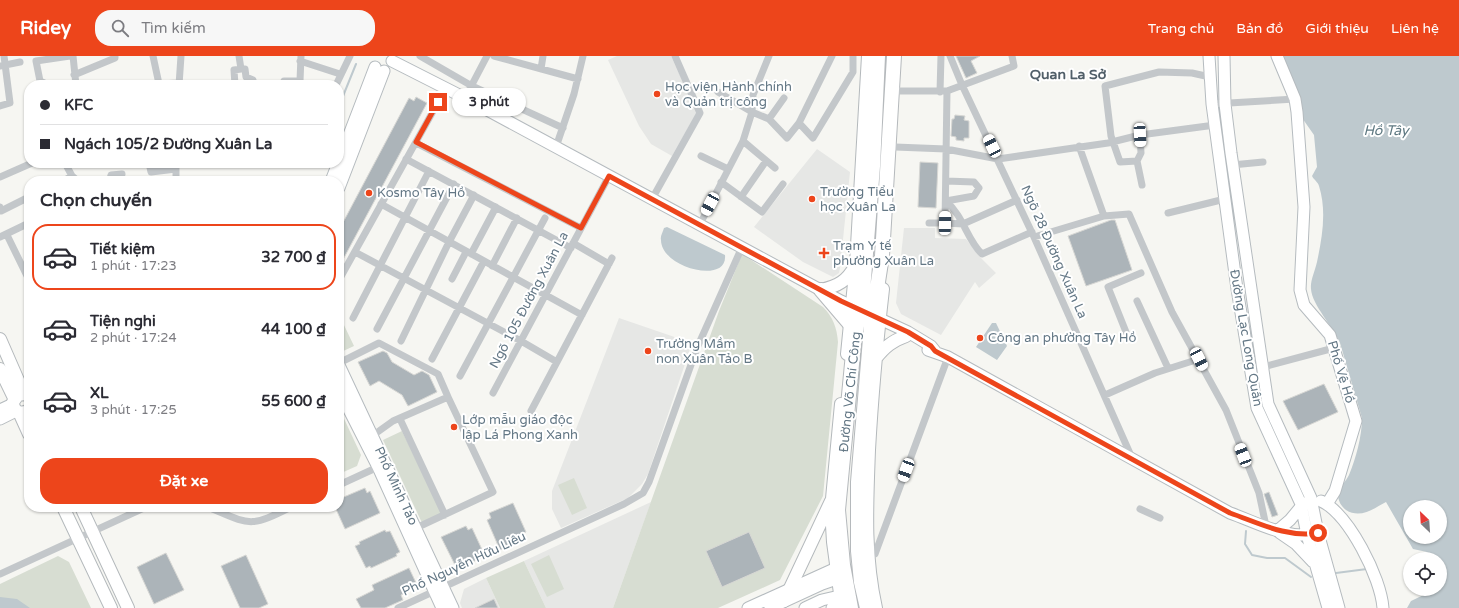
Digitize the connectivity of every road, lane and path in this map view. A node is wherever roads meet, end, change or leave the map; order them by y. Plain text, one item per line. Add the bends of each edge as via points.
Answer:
1 (4, 56) edge
2 (72, 56) edge
3 (115, 56) edge
4 (152, 56) edge
5 (181, 56) edge
6 (239, 56) edge
7 (350, 56) edge
8 (420, 56) edge
9 (487, 56) edge
10 (494, 56) edge
11 (543, 56) edge
12 (583, 56) edge
13 (675, 56) edge
14 (769, 56) edge
15 (832, 56) edge
16 (853, 56) edge
17 (868, 56) edge
18 (878, 56) edge
19 (894, 56) edge
20 (900, 56) edge
21 (941, 56) edge
22 (950, 56) edge
23 (1012, 56) edge
24 (1209, 56) edge
25 (1224, 56) edge
26 (1277, 56) edge
27 (300, 58) edge
28 (391, 58) edge
29 (20, 62) dead end
30 (378, 64) edge
31 (3, 66) edge
32 (241, 69) junction
33 (541, 69) junction
34 (340, 74) junction
35 (74, 75) junction
36 (1210, 77) junction
37 (578, 79) junction
38 (40, 80) edge
39 (75, 80) edge
40 (158, 80) edge
41 (179, 80) edge
42 (235, 80) edge
43 (253, 80) edge
44 (300, 80) edge
45 (338, 80) edge
46 (962, 85) junction
47 (472, 86) junction
48 (446, 88) junction
49 (898, 91) junction
50 (718, 92) dead end
51 (944, 92) junction
52 (465, 98) junction
53 (784, 98) dead end
54 (1295, 100) junction
55 (1212, 104) junction
56 (1225, 104) junction
57 (0, 106) edge
58 (752, 112) junction
59 (769, 119) junction
60 (799, 122) junction
61 (1215, 125) junction
62 (563, 128) junction
63 (1140, 135) junction
64 (743, 141) junction
65 (416, 142) junction
66 (1114, 142) junction
67 (1079, 146) junction
68 (556, 147) junction
69 (895, 147) junction
70 (863, 148) junction
71 (344, 149) edge
72 (946, 149) junction
73 (701, 156) dead end
74 (406, 159) junction
75 (998, 159) junction
76 (766, 161) junction
77 (1137, 161) junction
78 (1264, 162) dead end
79 (1232, 165) junction
80 (24, 166) edge
81 (873, 166) junction
82 (150, 168) edge
83 (168, 168) edge
84 (775, 168) dead end
85 (728, 169) junction
86 (429, 171) junction
87 (122, 174) dead end
88 (112, 176) edge
89 (343, 176) edge
90 (609, 176) junction
91 (0, 177) edge
92 (946, 181) junction
93 (722, 182) junction
94 (454, 184) junction
95 (783, 184) dead end
96 (1142, 185) dead end
97 (474, 195) junction
98 (741, 197) junction
99 (24, 199) edge
100 (652, 199) junction
101 (1225, 199) junction
102 (1017, 200) junction
103 (946, 201) junction
104 (381, 204) junction
105 (0, 207) edge
106 (496, 207) junction
107 (1168, 213) dead end
108 (1104, 216) junction
109 (405, 217) junction
110 (517, 218) junction
111 (545, 218) dead end
112 (929, 223) dead end
113 (945, 223) junction
114 (963, 224) junction
115 (24, 226) edge
116 (699, 226) junction
117 (581, 228) junction
118 (428, 230) junction
119 (539, 230) junction
120 (1033, 234) junction
121 (3, 236) edge
122 (449, 242) junction
123 (572, 245) junction
124 (742, 247) junction
125 (355, 252) junction
126 (468, 253) junction
127 (484, 261) junction
128 (856, 263) junction
129 (380, 266) junction
130 (492, 266) junction
131 (344, 271) edge
132 (24, 272) edge
133 (1141, 273) dead end
134 (513, 276) junction
135 (404, 278) junction
136 (452, 279) dead end
137 (881, 285) junction
138 (853, 289) joint
139 (821, 290) junction
140 (426, 291) junction
141 (546, 294) junction
142 (1137, 300) dead end
143 (458, 307) junction
144 (866, 312) junction
145 (582, 315) junction
146 (352, 318) dead end
147 (488, 323) junction
148 (852, 327) junction
149 (377, 329) dead end
150 (1126, 332) dead end
151 (904, 333) junction
152 (878, 335) joint
153 (0, 339) edge
154 (400, 341) dead end
155 (521, 341) junction
156 (1334, 348) junction
157 (850, 357) junction
158 (948, 357) junction
159 (876, 358) junction
160 (432, 359) dead end
161 (1199, 359) junction
162 (344, 361) edge
163 (556, 362) junction
164 (1263, 367) junction
165 (1168, 368) junction
166 (0, 369) edge
167 (344, 375) edge
168 (460, 376) dead end
169 (493, 393) dead end
170 (1105, 395) junction
171 (448, 397) junction
172 (344, 400) edge
173 (22, 401) edge
174 (0, 410) edge
175 (531, 411) dead end
176 (0, 418) edge
177 (400, 419) junction
178 (372, 436) junction
179 (1132, 459) junction
180 (378, 467) junction
181 (344, 483) edge
182 (1311, 498) junction
183 (832, 503) junction
184 (1301, 504) junction
185 (1327, 504) junction
186 (1140, 509) dead end
187 (65, 512) edge
188 (83, 512) edge
189 (135, 512) edge
190 (220, 512) edge
191 (281, 512) edge
192 (445, 515) junction
193 (1160, 518) dead end
194 (1266, 526) junction
195 (416, 528) junction
196 (92, 531) junction
197 (839, 531) junction
198 (1277, 531) junction
199 (1312, 534) junction
200 (77, 538) junction
201 (871, 556) junction
202 (1315, 564) junction
203 (840, 572) junction
204 (0, 574) edge
205 (789, 588) junction
206 (438, 589) junction
207 (784, 601) junction
208 (844, 604) edge
209 (111, 608) edge
210 (128, 608) edge
211 (398, 608) edge
212 (442, 608) edge
213 (453, 608) edge
214 (748, 608) edge
215 (770, 608) edge
216 (805, 608) edge
217 (867, 608) edge
218 (876, 608) edge
219 (1328, 608) edge
220 (1339, 608) edge
221 (1382, 608) edge

1 - 31 street
2 - 35 street
2 - 38 street via 36,61
3 - 35 street
4 - 40 street
5 - 41 street
6 - 32 street
7 - 34 street
8 - 47 street
9 - 47 street
10 - 33 street
11 - 33 street
12 - 37 street
13 - 100 street via 700,113
14 - 58 street via 753,95
15 - 60 street
16 - 60 street via 853,72 813,138
17 - 70 main road
18 - 81 highway, Đường Võ Chí Công
19 - 137 highway, Đường Võ Chí Công
20 - 49 main road, Đường Võ Chí Công
21 - 51 street
22 - 46 street, Ngõ 28 Đường Xuân La
23 - 46 street via 1014,66
24 - 36 street, Đường Lạc Long Quân
25 - 56 street, Đường Lạc Long Quân
26 - 54 street, Phố Vệ Hồ
27 - 34 street
27 - 44 street
28 - 30 street via 390,68
28 - 48 street
29 - 31 street
30 - 71 street
30 - 89 street
31 - 57 street via 10,103
32 - 42 street via 234,70
32 - 43 street via 245,69 246,77
33 - 37 street
34 - 45 street
35 - 39 street
36 - 55 street, Đường Lạc Long Quân
36 - 66 street via 1192,73 1159,72 1105,86 1111,136
37 - 62 street
46 - 51 street
46 - 75 street, Ngõ 28 Đường Xuân La
47 - 52 street
47 - 62 street
48 - 52 street
48 - 65 street
49 - 51 street
49 - 69 main road, Đường Võ Chí Công
50 - 58 street
51 - 72 street
52 - 68 street
53 - 59 street
54 - 56 street
54 - 156 street, Phố Vệ Hồ via 1304,207 1300,290 1304,305 1327,330
55 - 56 street
55 - 61 street, Đường Lạc Long Quân
56 - 79 street, Đường Lạc Long Quân
58 - 59 street
58 - 64 street
59 - 60 street via 787,138
61 - 63 street
61 - 101 street, Đường Lạc Long Quân
62 - 68 street
63 - 66 street
63 - 77 street via 1141,153
64 - 76 street
64 - 85 street
65 - 74 street
65 - 117 street
66 - 67 street
66 - 77 street via 1120,162
67 - 75 street
67 - 108 street
68 - 90 street
69 - 72 street
69 - 137 main road, Đường Võ Chí Công
70 - 81 highway
70 - 128 main road
72 - 75 street
72 - 92 street
73 - 85 street
74 - 86 street
74 - 104 street
75 - 102 street, Ngõ 28 Đường Xuân La
76 - 84 street
76 - 98 street
77 - 96 street
78 - 79 street
79 - 164 street, Đường Lạc Long Quân
80 - 91 street
81 - 144 highway, Đường Võ Chí Công via 865,274
82 - 83 street via 151,172
85 - 93 street
86 - 94 street
86 - 109 street
87 - 88 street
90 - 100 street
90 - 117 street, Ngõ 105 Đường Xuân La
92 - 103 street
92 - 103 street via 974,182 979,188 974,196
93 - 98 street
93 - 116 street
94 - 97 street
94 - 118 street
95 - 98 street via 762,212
97 - 106 street
97 - 122 street
99 - 105 street via 1,210
100 - 116 street
101 - 107 street
101 - 184 street, Đường Lạc Long Quân via 1257,408
102 - 114 street
102 - 120 street, Ngõ 28 Đường Xuân La
103 - 113 street
103 - 114 street via 956,210
104 - 109 street
104 - 125 street
106 - 110 street
106 - 126 street
108 - 120 street
108 - 161 street via 1129,214 1172,312
109 - 118 street
109 - 129 street
110 - 119 street
110 - 130 street
111 - 119 street
112 - 113 street
113 - 114 street
114 - 120 street via 977,248 984,254
115 - 121 street
116 - 124 street
117 - 123 street, Ngõ 105 Đường Xuân La
118 - 122 street
118 - 135 street
119 - 123 street
119 - 134 street
120 - 170 street, Ngõ 28 Đường Xuân La
121 - 132 street
122 - 126 street
122 - 140 street
123 - 141 street, Ngõ 105 Đường Xuân La
123 - 145 street via 611,261
124 - 139 street
124 - 206 street, Phố Nguyễn Hữu Liêu via 697,348 647,488 638,497 624,504
125 - 129 street
125 - 131 street
126 - 127 street
126 - 136 street
127 - 130 street
127 - 143 street
128 - 138 main road
128 - 139 main road via 849,277 839,285
129 - 135 street
129 - 146 street
130 - 134 street
133 - 150 street via 1108,287
134 - 141 street
134 - 147 street
135 - 140 street
135 - 149 street
137 - 144 highway, Đường Võ Chí Công
138 - 144 highway
139 - 144 street
139 - 148 highway
140 - 143 street
140 - 154 street
141 - 145 street
141 - 155 street, Ngõ 105 Đường Xuân La
142 - 165 street
143 - 147 street
143 - 160 street
144 - 148 highway, Đường Võ Chí Công
144 - 151 street
144 - 152 highway
144 - 217 highway, Đường Võ Chí Công via 856,511 858,556
145 - 163 street
147 - 155 street
147 - 168 street
148 - 157 highway, Đường Võ Chí Công
151 - 158 street via 928,350
151 - 159 main road via 886,346
152 - 159 main road, Đường Võ Chí Công
153 - 173 main road
155 - 163 street
155 - 169 street, Ngõ 105 Đường Xuân La
156 - 164 street
156 - 185 street, Phố Vệ Hồ via 1356,426 1336,491
157 - 183 main road, Đường Võ Chí Công
157 - 197 highway, Đường Võ Chí Công via 838,510
158 - 179 street
158 - 201 street
159 - 201 main road, Đường Võ Chí Công via 867,488
161 - 165 street
161 - 194 street via 1226,410 1259,493
162 - 171 street via 379,343 438,374
163 - 175 street
164 - 182 street, Đường Lạc Long Quân via 1268,404
165 - 170 street
166 - 173 main road
167 - 178 street, Phố Minh Tảo
170 - 179 street, Ngõ 28 Đường Xuân La
171 - 177 street
171 - 192 street via 493,492
172 - 180 street, Phố Minh Tảo
173 - 174 street
173 - 176 street
177 - 178 street
177 - 192 street
178 - 195 street, Phố Minh Tảo
179 - 194 street via 1230,513
180 - 181 street
180 - 206 street, Phố Minh Tảo
182 - 184 street
182 - 185 street
182 - 199 street, Đường Lạc Long Quân
183 - 197 highway
183 - 203 main road, Đường Võ Chí Công
183 - 205 main road
184 - 198 street via 1290,520
184 - 199 street, Đường Lạc Long Quân
185 - 221 street via 1356,536 1380,589
186 - 193 street
187 - 200 main road
188 - 196 main road
189 - 196 street
190 - 191 street via 243,522 253,523
192 - 195 street
194 - 198 street
195 - 206 street, Phố Minh Tảo
196 - 200 street
196 - 210 main road
197 - 203 highway, Đường Võ Chí Công
198 - 199 street
198 - 202 street via 1296,544
199 - 202 street, Đường Lạc Long Quân
199 - 220 street, Đường Lạc Long Quân
200 - 204 street
200 - 209 main road
201 - 218 main road, Đường Võ Chí Công
202 - 219 street, Đường Lạc Long Quân
203 - 205 street
203 - 207 street
203 - 208 highway, Đường Võ Chí Công
205 - 207 main road
205 - 214 street
206 - 211 street, Phố Nguyễn Hữu Liêu
206 - 212 street, Phố Minh Tảo
206 - 213 street, Phố Minh Tảo
207 - 215 street
208 - 216 street via 822,600

